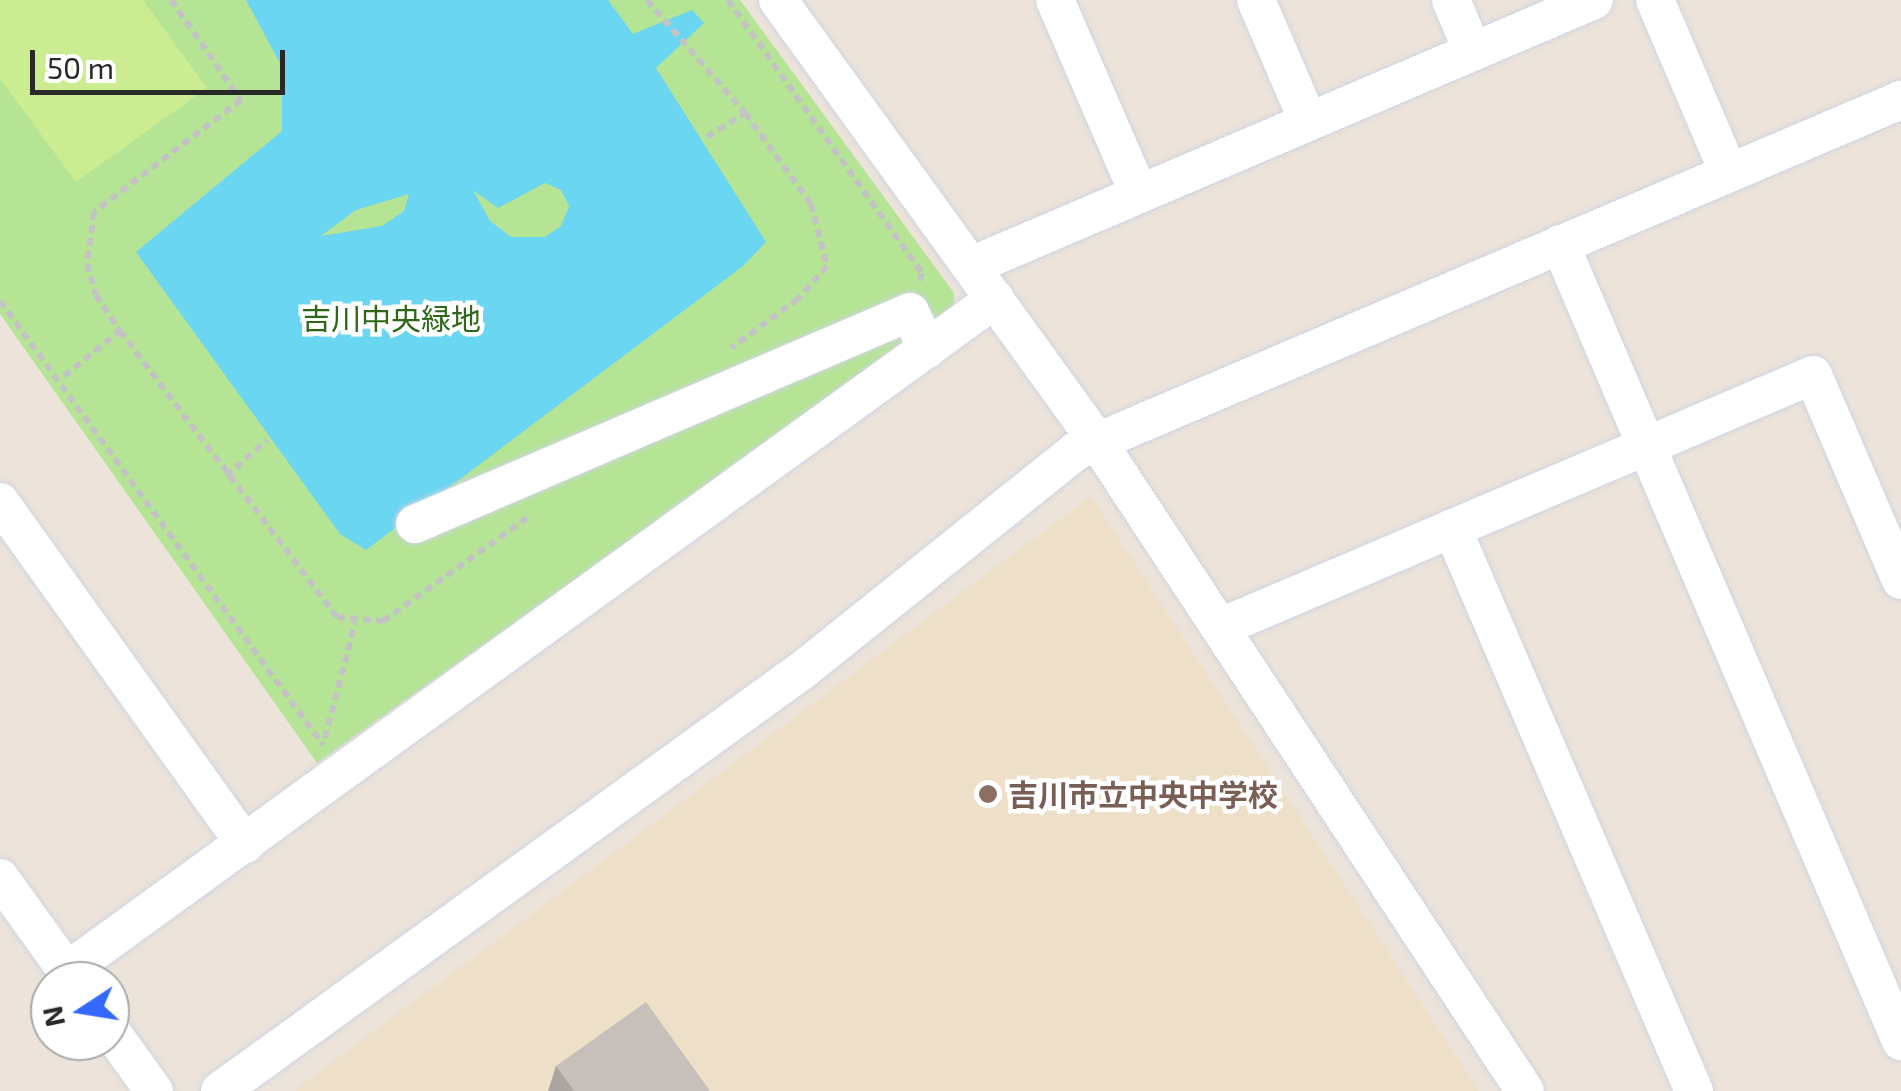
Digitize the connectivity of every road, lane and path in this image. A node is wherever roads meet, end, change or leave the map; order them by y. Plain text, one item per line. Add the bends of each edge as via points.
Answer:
1 (171, 0) edge
2 (647, 0) edge
3 (728, 0) edge
4 (778, 0) edge
5 (1055, 0) edge
6 (1256, 0) edge
7 (1451, 0) edge
8 (1594, 0) edge
9 (1654, 0) edge
10 (1473, 52) junction
11 (1901, 100) edge
12 (745, 113) junction
13 (1308, 122) junction
14 (708, 137) dead end
15 (1728, 171) junction
16 (1139, 194) junction
17 (1560, 244) junction
18 (971, 266) junction
19 (995, 299) junction
20 (0, 301) edge
21 (910, 312) junction
22 (120, 332) junction
23 (927, 348) junction
24 (718, 358) dead end
25 (64, 376) dead end
26 (180, 406) dead end
27 (268, 440) dead end
28 (1098, 441) junction
29 (1647, 445) junction
30 (226, 476) dead end
31 (0, 502) edge
32 (416, 524) dead end
33 (1452, 528) junction
34 (1901, 580) edge
35 (355, 623) dead end
36 (1221, 627) junction
37 (333, 759) junction
38 (245, 844) junction
39 (0, 878) edge
40 (60, 961) edge
41 (91, 961) edge
42 (1901, 1042) edge
43 (130, 1058) edge
44 (154, 1091) edge
45 (220, 1091) edge
46 (1525, 1091) edge
47 (1694, 1091) edge

1 - 22 path via 241,100 94,212 86,264
2 - 12 path
3 - 21 path via 922,274
4 - 18 street
5 - 16 street
6 - 13 street
7 - 10 street
8 - 10 street
9 - 15 street
10 - 13 street
11 - 15 street
12 - 14 path
12 - 24 path via 811,204 827,266 798,299
13 - 16 street
15 - 17 street
16 - 18 street
17 - 28 street
17 - 29 street
18 - 19 street
19 - 23 street
19 - 28 street
20 - 37 path
21 - 23 street
21 - 32 street
22 - 25 path
22 - 26 path
23 - 37 street
27 - 30 path
28 - 36 street
28 - 45 street via 1067,457 639,792
29 - 33 street
29 - 34 street via 1813,375
29 - 42 street
31 - 38 street
33 - 36 street
33 - 47 street
35 - 37 path via 333,725
36 - 46 street
37 - 38 street
38 - 41 street
39 - 40 street
43 - 44 street

